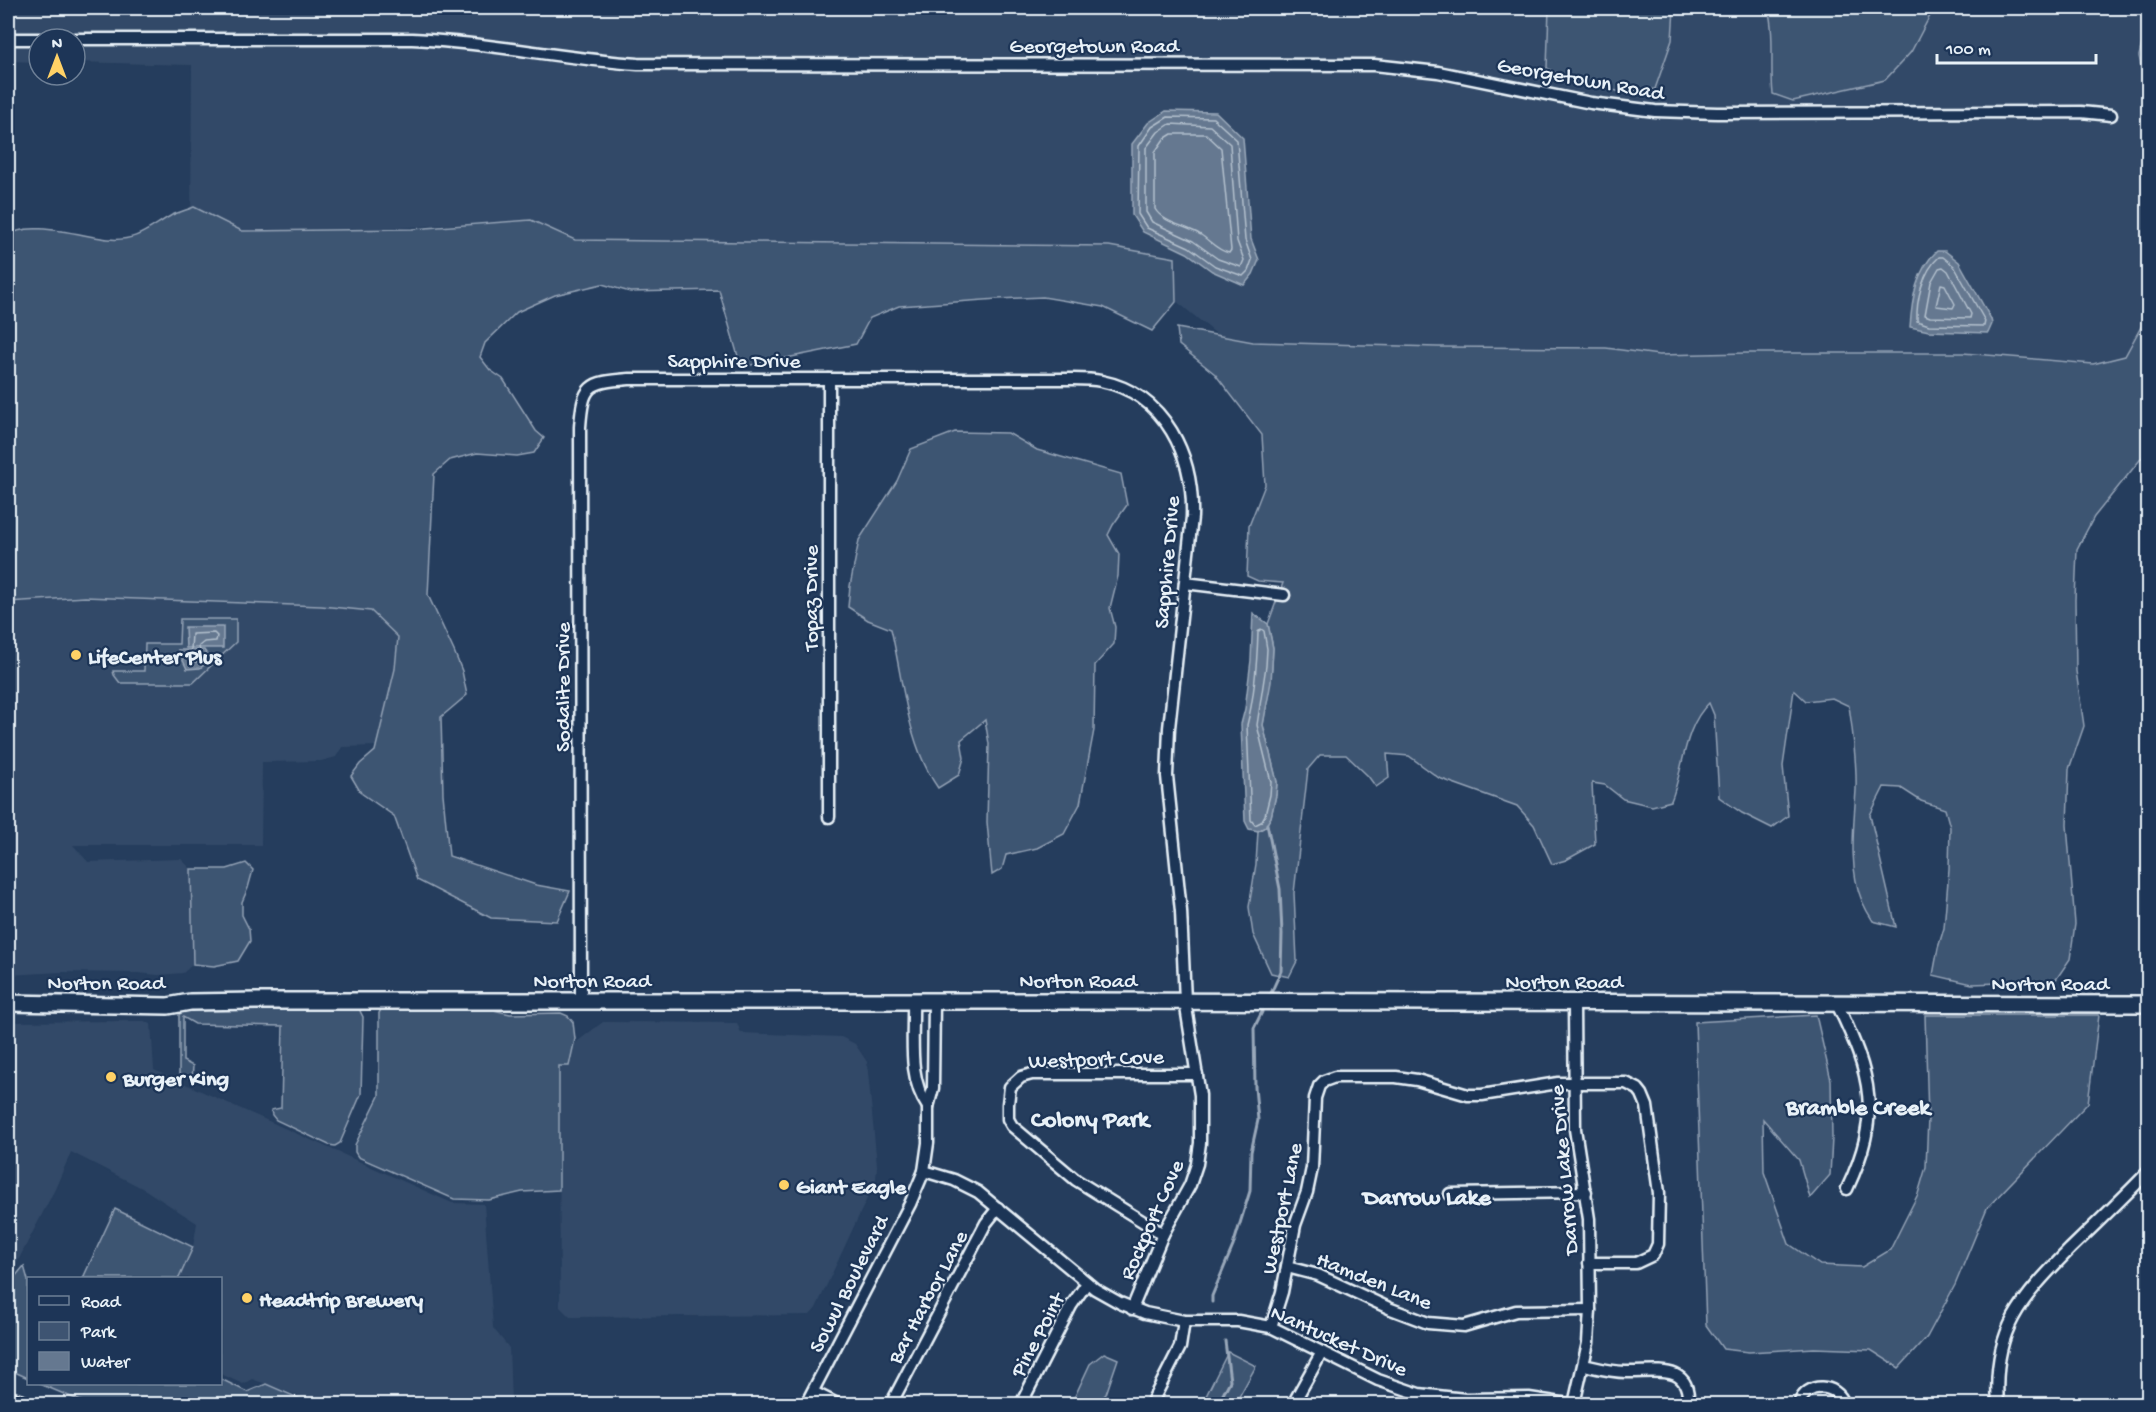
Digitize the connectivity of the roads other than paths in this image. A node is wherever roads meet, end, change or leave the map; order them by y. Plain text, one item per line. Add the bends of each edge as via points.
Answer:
1 (8, 39) edge
2 (27, 39) edge
3 (87, 39) edge
4 (2111, 116) dead end
5 (829, 379) junction
6 (601, 382) joint
7 (1185, 583) junction
8 (1284, 595) dead end
9 (829, 818) dead end
10 (581, 1001) junction
11 (1185, 1001) junction
12 (913, 1002) junction
13 (934, 1002) junction
14 (1574, 1003) junction
15 (8, 1004) edge
16 (1838, 1004) junction
17 (2148, 1004) edge
18 (1197, 1074) junction
19 (1574, 1082) junction
20 (928, 1107) junction
21 (924, 1171) junction
22 (2148, 1172) edge
23 (1847, 1189) dead end
24 (1586, 1192) junction
25 (1450, 1194) dead end
26 (998, 1208) junction
27 (1163, 1234) junction
28 (1589, 1263) junction
29 (1287, 1267) junction
30 (1087, 1283) junction
31 (1132, 1309) junction
32 (1590, 1310) junction
33 (1184, 1322) junction
34 (1271, 1327) junction
35 (1322, 1352) junction
36 (1584, 1365) junction
37 (813, 1392) junction
38 (8, 1399) edge
39 (23, 1404) edge
40 (806, 1404) edge
41 (837, 1404) edge
42 (891, 1404) edge
43 (1021, 1404) edge
44 (1151, 1404) edge
45 (1293, 1404) edge
46 (1568, 1404) edge
47 (1574, 1404) edge
48 (1688, 1404) edge
49 (1799, 1404) edge
50 (1844, 1404) edge
51 (1998, 1404) edge

1 - 2 street
3 - 4 street, Georgetown Road via 412,39 645,64 1374,65 1438,72 1591,103 1655,111 2081,112
5 - 6 street, Sapphire Drive
5 - 7 street, Sapphire Drive via 1073,379 1102,381 1128,390 1154,410 1184,453 1193,500
5 - 9 street, Topaz Drive
6 - 10 street, Sodalite Drive via 583,399 580,427
7 - 8 street
7 - 11 street, Sapphire Drive via 1167,760
10 - 12 street, Norton Road
10 - 15 street, Norton Road
11 - 13 street, Norton Road
11 - 14 street, Norton Road
11 - 18 street, Rockport Cove
12 - 13 street, Norton Road
12 - 20 street, Sowul Boulevard via 916,1083
13 - 20 street, Sowul Boulevard via 933,1088
14 - 16 street, Norton Road
14 - 19 street, Darrow Lake Drive
16 - 17 street, Norton Road
16 - 23 street via 1865,1069 1869,1098 1865,1145
18 - 27 street, Rockport Cove via 1197,1164
18 - 27 street, Westport Cove via 1032,1074 1016,1080 1008,1092 1008,1119 1016,1130 1076,1180
19 - 24 street, Darrow Lake Drive via 1576,1140
19 - 28 street via 1626,1083 1642,1094 1659,1193 1658,1244 1653,1255 1636,1263
19 - 29 street, Westport Lane via 1482,1095 1396,1077 1342,1077 1324,1082 1317,1092 1312,1168
20 - 21 street, Sowul Boulevard
21 - 26 street, Nantucket Drive via 967,1186
21 - 37 street, Sowul Boulevard
22 - 51 street via 2037,1282 2016,1311 1999,1360
24 - 25 street
24 - 28 street, Darrow Lake Drive
26 - 30 street, Nantucket Drive
26 - 42 street, Bar Harbor Lane
27 - 31 street, Rockport Cove
28 - 32 street, Darrow Lake Drive
29 - 32 street, Hamden Lane via 1318,1275 1428,1323 1464,1326 1516,1311
29 - 34 street, Westport Lane
30 - 31 street, Nantucket Drive
30 - 43 street, Pine Point via 1071,1306
31 - 33 street, Nantucket Drive
32 - 36 street, Darrow Lake Drive
33 - 34 street, Nantucket Drive via 1238,1322
33 - 44 street via 1180,1347
34 - 35 street, Nantucket Drive
35 - 45 street
35 - 46 street, Nantucket Drive via 1378,1380 1419,1394 1465,1399 1529,1398
36 - 47 street, Darrow Lake Drive
36 - 48 street via 1674,1374 1686,1385
37 - 40 street, Sowul Boulevard
37 - 41 street
38 - 39 street
49 - 50 street via 1807,1392 1822,1387 1837,1392

